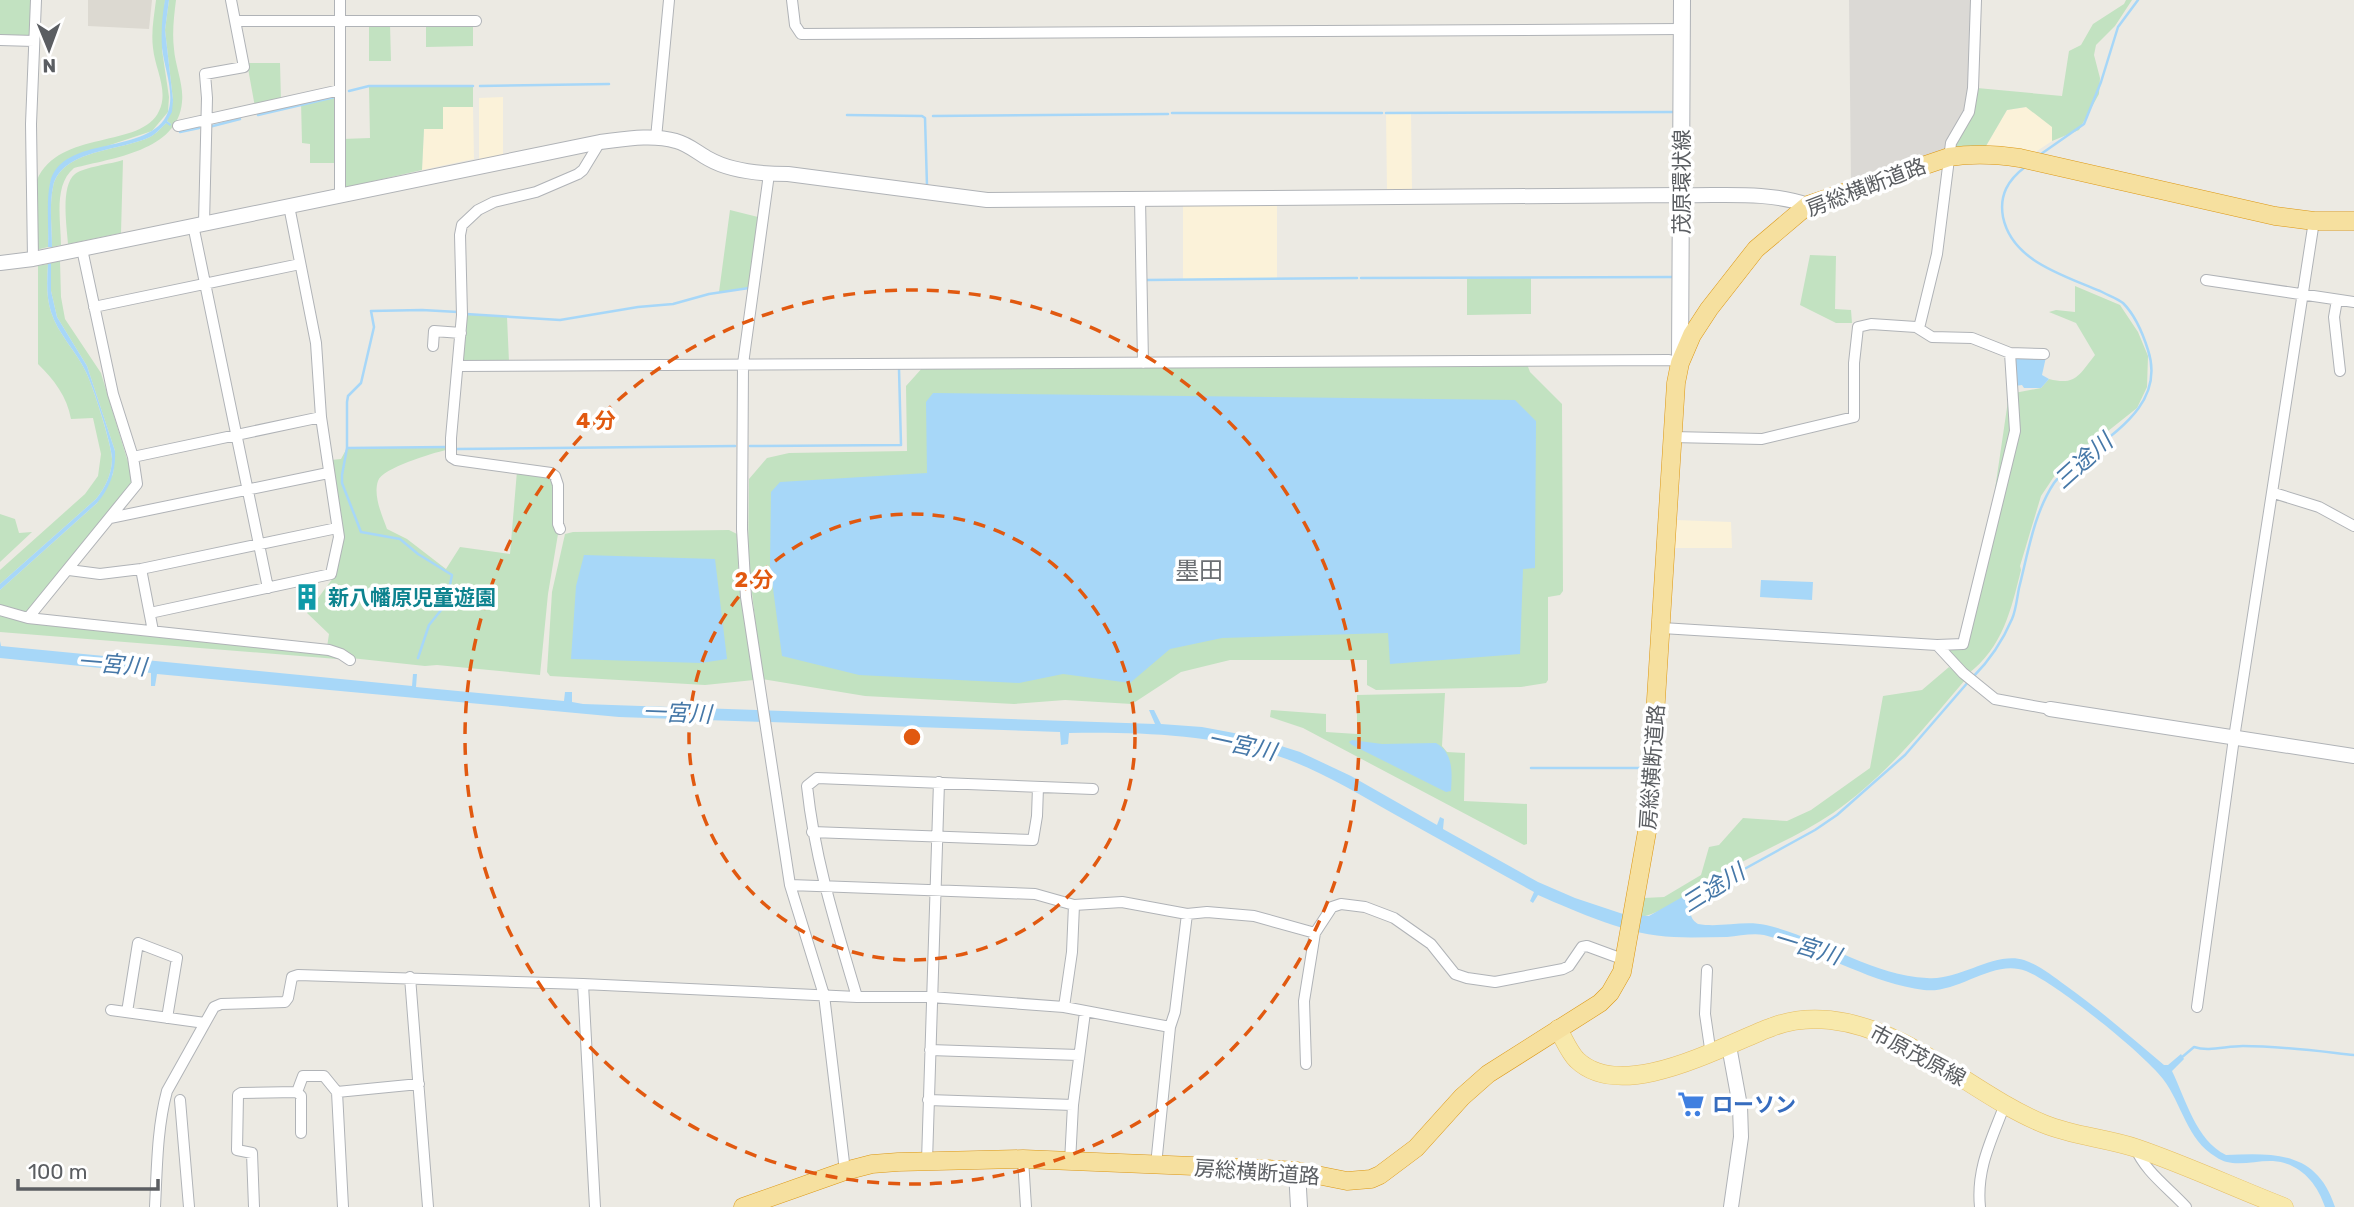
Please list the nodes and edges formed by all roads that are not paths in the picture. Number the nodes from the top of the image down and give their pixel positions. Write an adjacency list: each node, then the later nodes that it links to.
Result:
1 (36, 0): 13 (street)
2 (231, 0): 8 (street)
3 (340, 0): 9 (street)
4 (668, 0): 17 (street)
5 (792, 0): 11 (street)
6 (1682, 0): 11 (main road, 茂原環状線)
7 (1976, 0): 19 (street)
8 (235, 21): 9 (street); 15 (street)
9 (340, 21): 10 (street); 14 (street)
10 (476, 21)
11 (1682, 29): 22 (main road, 茂原環状線)
12 (0, 40): 13 (street)
13 (34, 41): 30 (street)
14 (340, 90): 15 (street); 21 (street)
15 (205, 122): 16 (street); 28 (street)
16 (178, 127)
17 (656, 138): 18 (street); 20 (street)
18 (600, 142): 21 (street); 40 (street)
19 (1948, 157): 24 (highway, 房総横断道路); 26 (highway, 房総横断道路); 39 (street)
20 (769, 174): 23 (street); 46 (street)
21 (340, 195): 25 (street)
22 (1681, 195): 23 (street); 24 (street); 45 (main road, 茂原環状線)
23 (1140, 198): 44 (street)
24 (1808, 205): 45 (highway, 房総横断道路)
25 (289, 206): 28 (street); 32 (street)
26 (2314, 221): 27 (highway, 房総横断道路); 35 (street)
27 (2354, 221)
28 (198, 224): 29 (street); 34 (street)
29 (82, 249): 30 (street); 38 (street)
30 (33, 260): 31 (street)
31 (0, 263)
32 (300, 264): 34 (street); 49 (street)
33 (2206, 280): 35 (street)
34 (205, 283): 38 (street); 50 (street)
35 (2302, 295): 36 (street); 55 (street)
36 (2337, 300): 37 (street); 48 (street)
37 (2354, 302)
38 (94, 307): 52 (street)
39 (1916, 327): 42 (street); 51 (street)
40 (461, 333): 41 (street); 47 (street)
41 (433, 346)
42 (2010, 353): 43 (street); 69 (street)
43 (2044, 354)
44 (1143, 363): 45 (street); 46 (street)
45 (1680, 363): 51 (highway, 房総横断道路)
46 (743, 365): 47 (street); 79 (street)
47 (458, 366): 59 (street)
48 (2340, 371)
49 (321, 417): 50 (street); 53 (street)
50 (236, 435): 52 (street); 54 (street)
51 (1672, 437): 67 (highway, 房総横断道路)
52 (133, 457): 56 (street)
53 (328, 473): 54 (street); 58 (street)
54 (247, 490): 56 (street); 60 (street)
55 (2273, 493): 57 (street); 72 (street)
56 (110, 518): 62 (street)
57 (2354, 526)
58 (337, 528): 60 (street); 63 (street)
59 (561, 529)
60 (259, 544): 61 (street); 63 (street)
61 (141, 569): 62 (street); 65 (street)
62 (69, 570): 66 (street)
63 (268, 588): 65 (street)
64 (3, 611): 66 (street)
65 (150, 613): 68 (street)
66 (27, 618): 68 (street)
67 (1662, 628): 69 (street); 85 (highway, 房総横断道路)
68 (153, 631): 70 (street)
69 (1937, 645): 71 (street)
70 (350, 660)
71 (2050, 709): 72 (street)
72 (2234, 738): 73 (street); 93 (street)
73 (2354, 756)
74 (939, 782): 75 (street); 77 (street); 78 (street)
75 (1038, 787): 76 (street); 78 (street)
76 (1093, 789)
77 (812, 832): 78 (street); 80 (street)
78 (937, 837): 81 (street)
79 (790, 885): 80 (street); 89 (street)
80 (824, 886): 81 (street); 90 (street)
81 (935, 890): 82 (street); 91 (street)
82 (1074, 905): 83 (street); 92 (street)
83 (1187, 914): 84 (street); 99 (street)
84 (1315, 933): 85 (street); 105 (street)
85 (1625, 960): 100 (highway, 房総横断道路)
86 (1707, 970): 104 (street)
87 (411, 977): 88 (street); 98 (street); 106 (street)
88 (583, 984): 89 (street); 127 (street)
89 (824, 995): 90 (street); 119 (street)
90 (857, 997): 91 (street)
91 (931, 998): 92 (street); 102 (street)
92 (1064, 1007): 96 (street)
93 (2197, 1007)
94 (111, 1010): 95 (street)
95 (127, 1012): 97 (street); 97 (street)
96 (1085, 1012): 99 (street); 103 (street)
97 (167, 1018): 98 (street)
98 (205, 1023): 122 (street)
99 (1170, 1027): 118 (street)
100 (1558, 1029): 104 (main road, 市原茂原線); 120 (highway, 房総横断道路)
101 (1729, 1046): 104 (main road, 市原茂原線); 111 (main road, 市原茂原線); 131 (street)
102 (930, 1049): 103 (street); 110 (street)
103 (1079, 1055): 112 (street)
104 (1711, 1055)
105 (1306, 1064)
106 (419, 1084): 108 (street); 126 (street)
107 (297, 1092): 108 (street); 113 (street); 124 (street)
108 (337, 1092): 125 (street)
109 (180, 1100): 123 (street)
110 (928, 1100): 112 (street); 116 (street)
111 (2005, 1104): 114 (main road, 市原茂原線); 132 (street)
112 (1073, 1105): 117 (street)
113 (301, 1133)
114 (2135, 1147): 121 (street); 133 (main road, 市原茂原線)
115 (1024, 1159): 116 (highway, 房総横断道路); 117 (highway, 房総横断道路); 129 (street)
116 (927, 1160): 119 (highway, 房総横断道路)
117 (1070, 1162): 118 (highway, 房総横断道路)
118 (1156, 1165): 120 (highway, 房総横断道路)
119 (845, 1171): 128 (highway, 房総横断道路)
120 (1297, 1171): 130 (main road)
121 (2182, 1205)
122 (155, 1207)
123 (189, 1207)
124 (254, 1207)
125 (343, 1207)
126 (428, 1207)
127 (595, 1207)
128 (743, 1207)
129 (1026, 1207)
130 (1299, 1207)
131 (1731, 1207)
132 (1980, 1207)
133 (2284, 1207)

